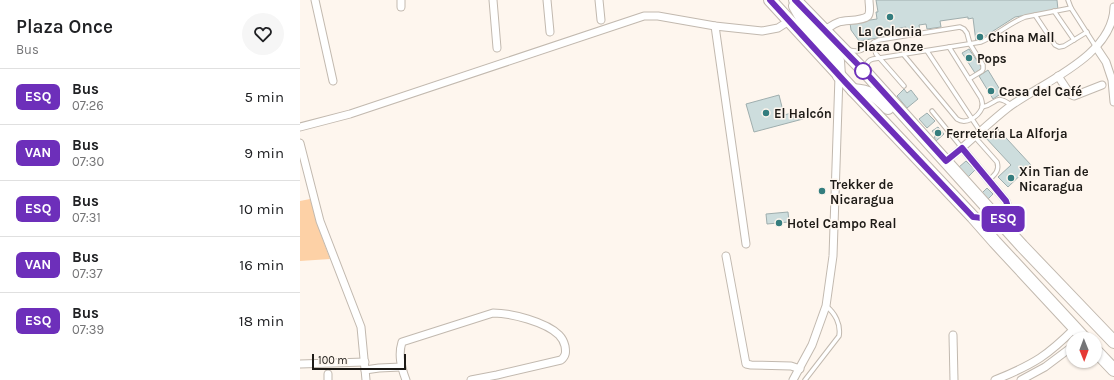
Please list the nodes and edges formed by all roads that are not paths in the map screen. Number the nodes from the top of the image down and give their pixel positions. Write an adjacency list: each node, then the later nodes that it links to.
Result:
1 (315, 0): 35 (street)
2 (493, 0): 26 (street)
3 (547, 0): 19 (street)
4 (599, 0): 15 (street)
5 (770, 0): 16 (highway)
6 (792, 0): 32 (highway)
7 (795, 0): 18 (highway)
8 (869, 0): 18 (street)
9 (1068, 0): 11 (lane)
10 (1114, 7): 13 (street)
11 (1071, 8): 12 (lane); 20 (lane)
12 (1054, 11): 14 (lane); 21 (lane)
13 (1114, 11): 25 (street)
14 (1035, 15): 21 (lane); 23 (lane)
15 (601, 20)
16 (789, 21): 17 (street); 32 (highway)
17 (715, 26): 45 (street); 54 (street)
18 (825, 30): 27 (highway)
19 (550, 32)
20 (1087, 32): 21 (lane); 25 (lane)
21 (1074, 40)
22 (874, 42): 23 (lane); 27 (lane); 30 (lane)
23 (970, 44): 24 (lane); 34 (lane)
24 (949, 47): 28 (lane); 34 (lane)
25 (1096, 47): 33 (street); 40 (street)
26 (497, 48)
27 (842, 48): 31 (highway)
28 (927, 51): 29 (lane); 44 (lane)
29 (903, 54): 30 (lane); 44 (lane)
30 (880, 58): 31 (lane); 37 (lane)
31 (867, 74): 49 (highway)
32 (839, 76): 38 (highway); 39 (street)
33 (1058, 76): 36 (street); 41 (street)
34 (969, 79): 42 (lane)
35 (333, 81)
36 (1102, 85)
37 (904, 86)
38 (853, 90): 39 (street); 49 (highway); 51 (highway)
39 (838, 98): 56 (street)
40 (1114, 102)
41 (1011, 106): 42 (lane); 46 (street)
42 (982, 107): 44 (lane)
43 (932, 111): 48 (lane)
44 (972, 119): 46 (lane)
45 (300, 127)
46 (977, 134): 48 (street); 50 (lane)
47 (300, 144): 63 (street)
48 (962, 148): 49 (street); 50 (street)
49 (945, 160): 52 (highway)
50 (989, 180): 52 (street)
51 (973, 217): 52 (highway); 53 (highway)
52 (1000, 222): 53 (highway); 60 (highway)
53 (995, 242): 57 (highway)
54 (746, 244)
55 (726, 256): 66 (street)
56 (826, 306): 66 (street); 73 (lane)
57 (1075, 328): 58 (highway); 75 (street)
58 (1078, 332)
59 (953, 335): 74 (street)
60 (1114, 342)
61 (1066, 351): 76 (street)
62 (1102, 357): 68 (highway)
63 (365, 362): 64 (street); 67 (street)
64 (300, 364)
65 (401, 367): 67 (street); 70 (street); 71 (street)
66 (800, 369): 72 (street)
67 (365, 370): 69 (street)
68 (1114, 370)
69 (366, 380)
70 (406, 380)
71 (471, 380)
72 (793, 380)
73 (805, 380)
74 (954, 380)
75 (995, 380)
76 (1021, 380)

